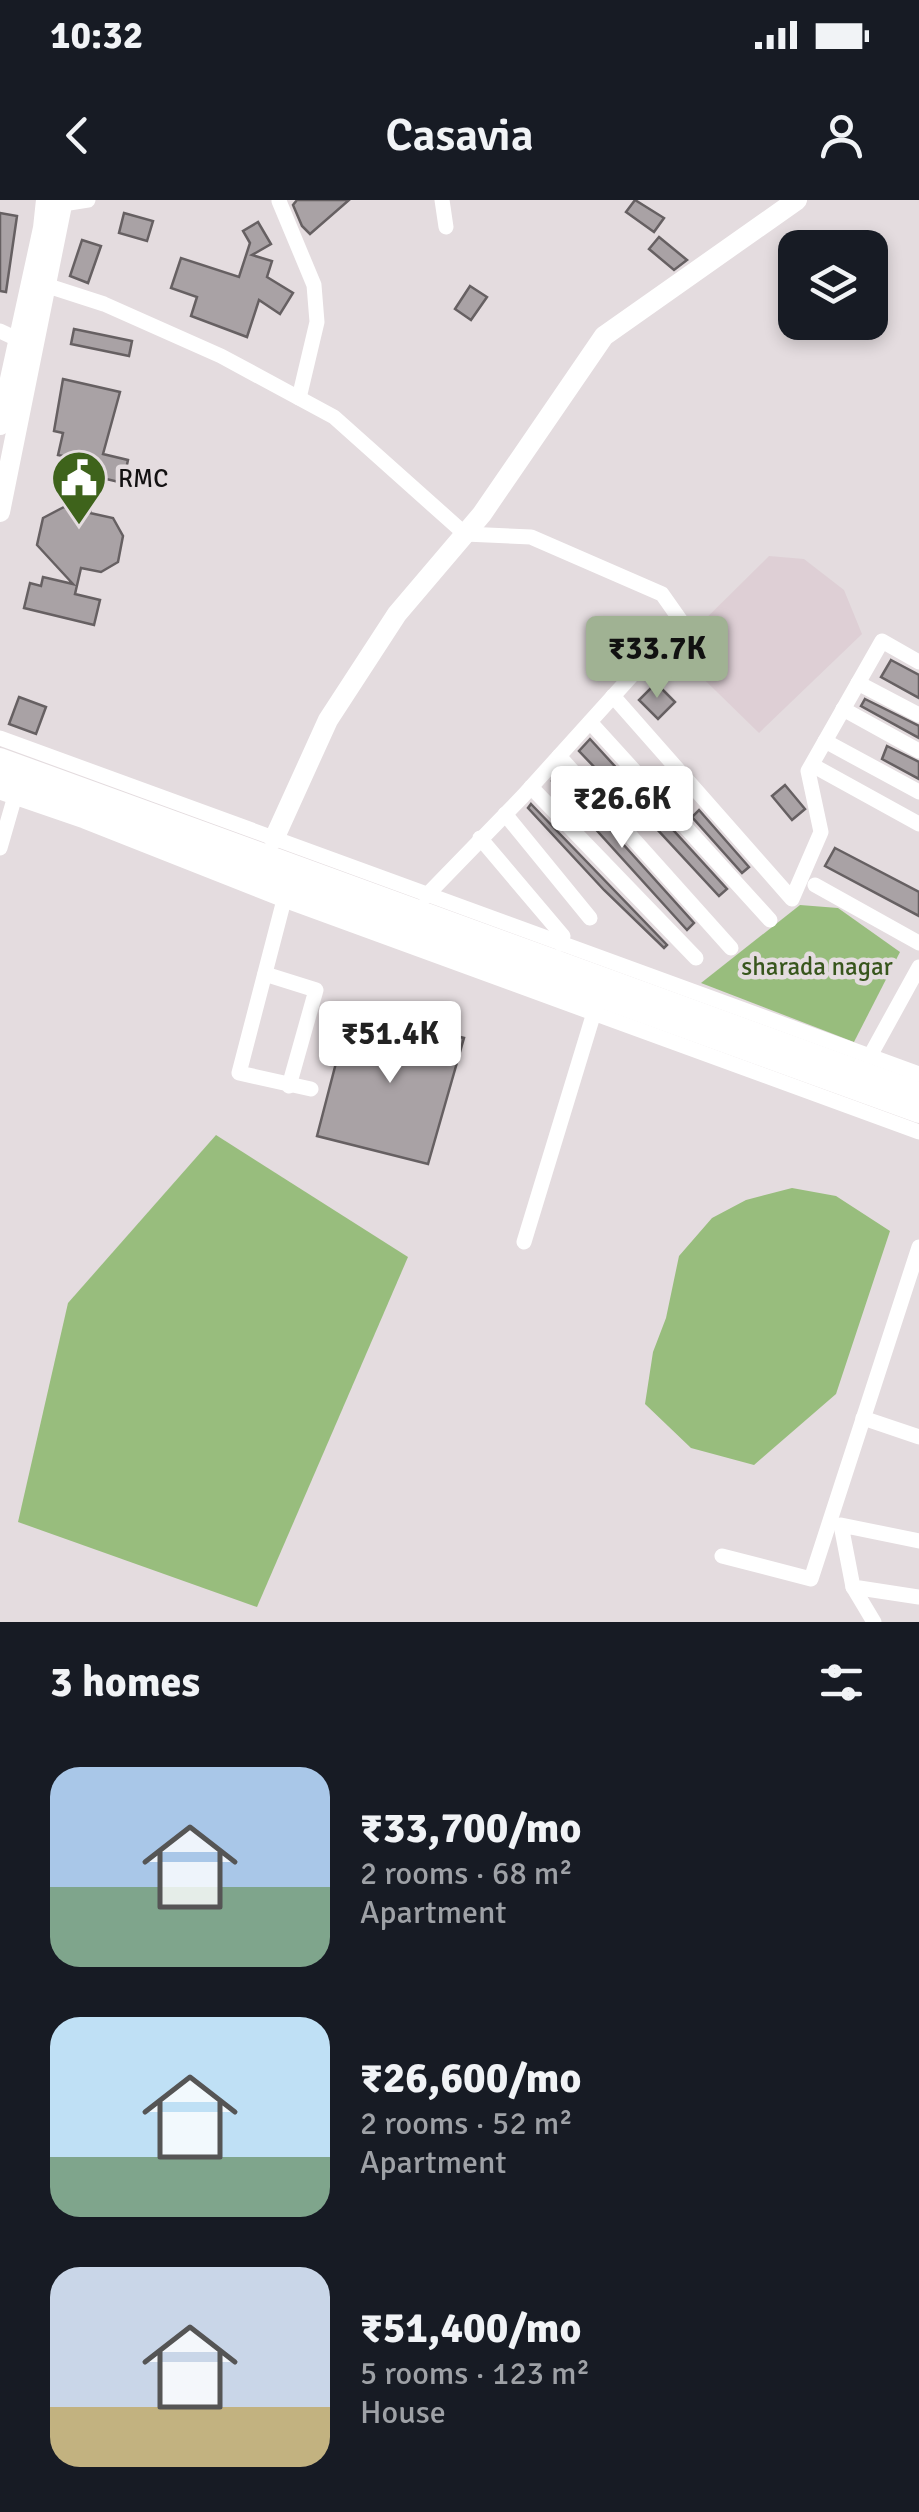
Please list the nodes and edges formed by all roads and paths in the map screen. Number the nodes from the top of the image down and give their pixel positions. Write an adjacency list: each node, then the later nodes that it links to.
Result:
1 (88, 200): 5 (street)
2 (280, 200): 9 (street)
3 (442, 200): 6 (street)
4 (798, 200): 12 (main road)
5 (57, 201): 7 (main road)
6 (446, 226)
7 (38, 283): 8 (main road); 9 (street); 11 (main road)
8 (8, 335): 10 (main road)
9 (299, 398): 12 (street)
10 (0, 426)
11 (0, 512)
12 (465, 534): 15 (street); 31 (main road)
13 (919, 662): 14 (street)
14 (858, 683): 16 (street); 17 (street)
15 (613, 696): 18 (street); 24 (street)
16 (843, 710): 20 (street); 21 (street)
17 (919, 715)
18 (590, 722): 22 (street); 39 (street)
19 (0, 738): 32 (street)
20 (825, 741): 24 (street); 27 (street)
21 (919, 751)
22 (559, 756): 25 (street); 42 (street)
23 (0, 758): 32 (highway)
24 (812, 765): 29 (street)
25 (531, 786): 28 (street); 43 (street)
26 (8, 788): 32 (highway); 33 (street)
27 (919, 792)
28 (505, 814): 30 (street); 38 (street)
29 (919, 824)
30 (480, 838): 36 (street); 41 (street)
31 (274, 839): 34 (street); 36 (street)
32 (214, 846): 34 (highway); 34 (street)
33 (0, 848)
34 (241, 856): 37 (street); 46 (highway); 51 (highway)
35 (815, 885): 40 (street)
36 (426, 896): 41 (street)
37 (284, 900): 45 (street); 46 (street)
38 (590, 918)
39 (770, 920)
40 (919, 943)
41 (561, 944): 47 (street)
42 (731, 948)
43 (696, 958)
44 (919, 967): 47 (street)
45 (265, 974): 49 (street); 49 (street)
46 (596, 1006): 52 (highway); 53 (street); 54 (street)
47 (870, 1056): 48 (street)
48 (919, 1074)
49 (289, 1086): 50 (street)
50 (311, 1089)
51 (919, 1092)
52 (919, 1112)
53 (919, 1132)
54 (524, 1242)
55 (919, 1247): 56 (street)
56 (863, 1418): 57 (street); 59 (street)
57 (919, 1437)
58 (919, 1541): 60 (street)
59 (722, 1556)
60 (853, 1587): 61 (street); 62 (street)
61 (919, 1597)
62 (874, 1622)

